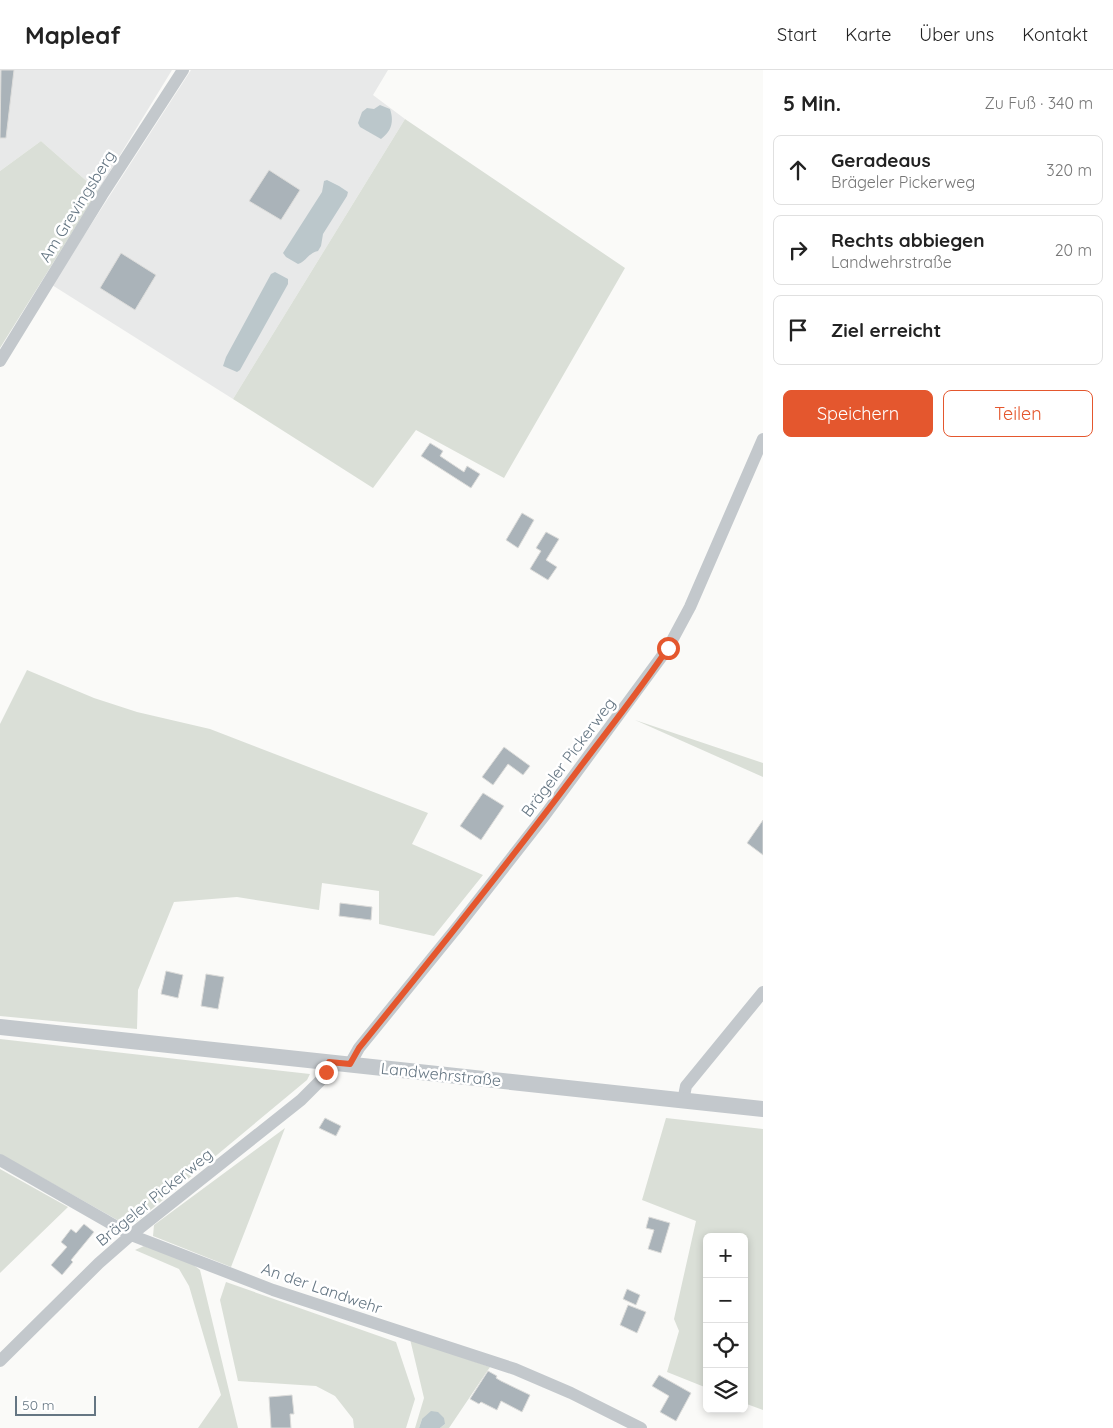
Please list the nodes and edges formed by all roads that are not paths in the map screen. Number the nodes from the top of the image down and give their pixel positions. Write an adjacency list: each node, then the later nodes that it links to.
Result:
1 (183, 70): 2 (street, Am Grevingsberg)
2 (0, 361)
3 (763, 439): 7 (street, Brägeler Pickerweg)
4 (763, 992): 8 (street)
5 (0, 1027): 6 (street, Landwehrstraße)
6 (329, 1062): 7 (street, Landwehrstraße); 11 (street, Brägeler Pickerweg)
7 (350, 1064): 8 (street, Landwehrstraße)
8 (683, 1101): 9 (street, Landwehrstraße)
9 (763, 1109)
10 (0, 1160): 11 (street, An der Landwehr)
11 (132, 1235): 12 (street, Brägeler Pickerweg); 13 (street, An der Landwehr)
12 (0, 1361)
13 (640, 1428)

